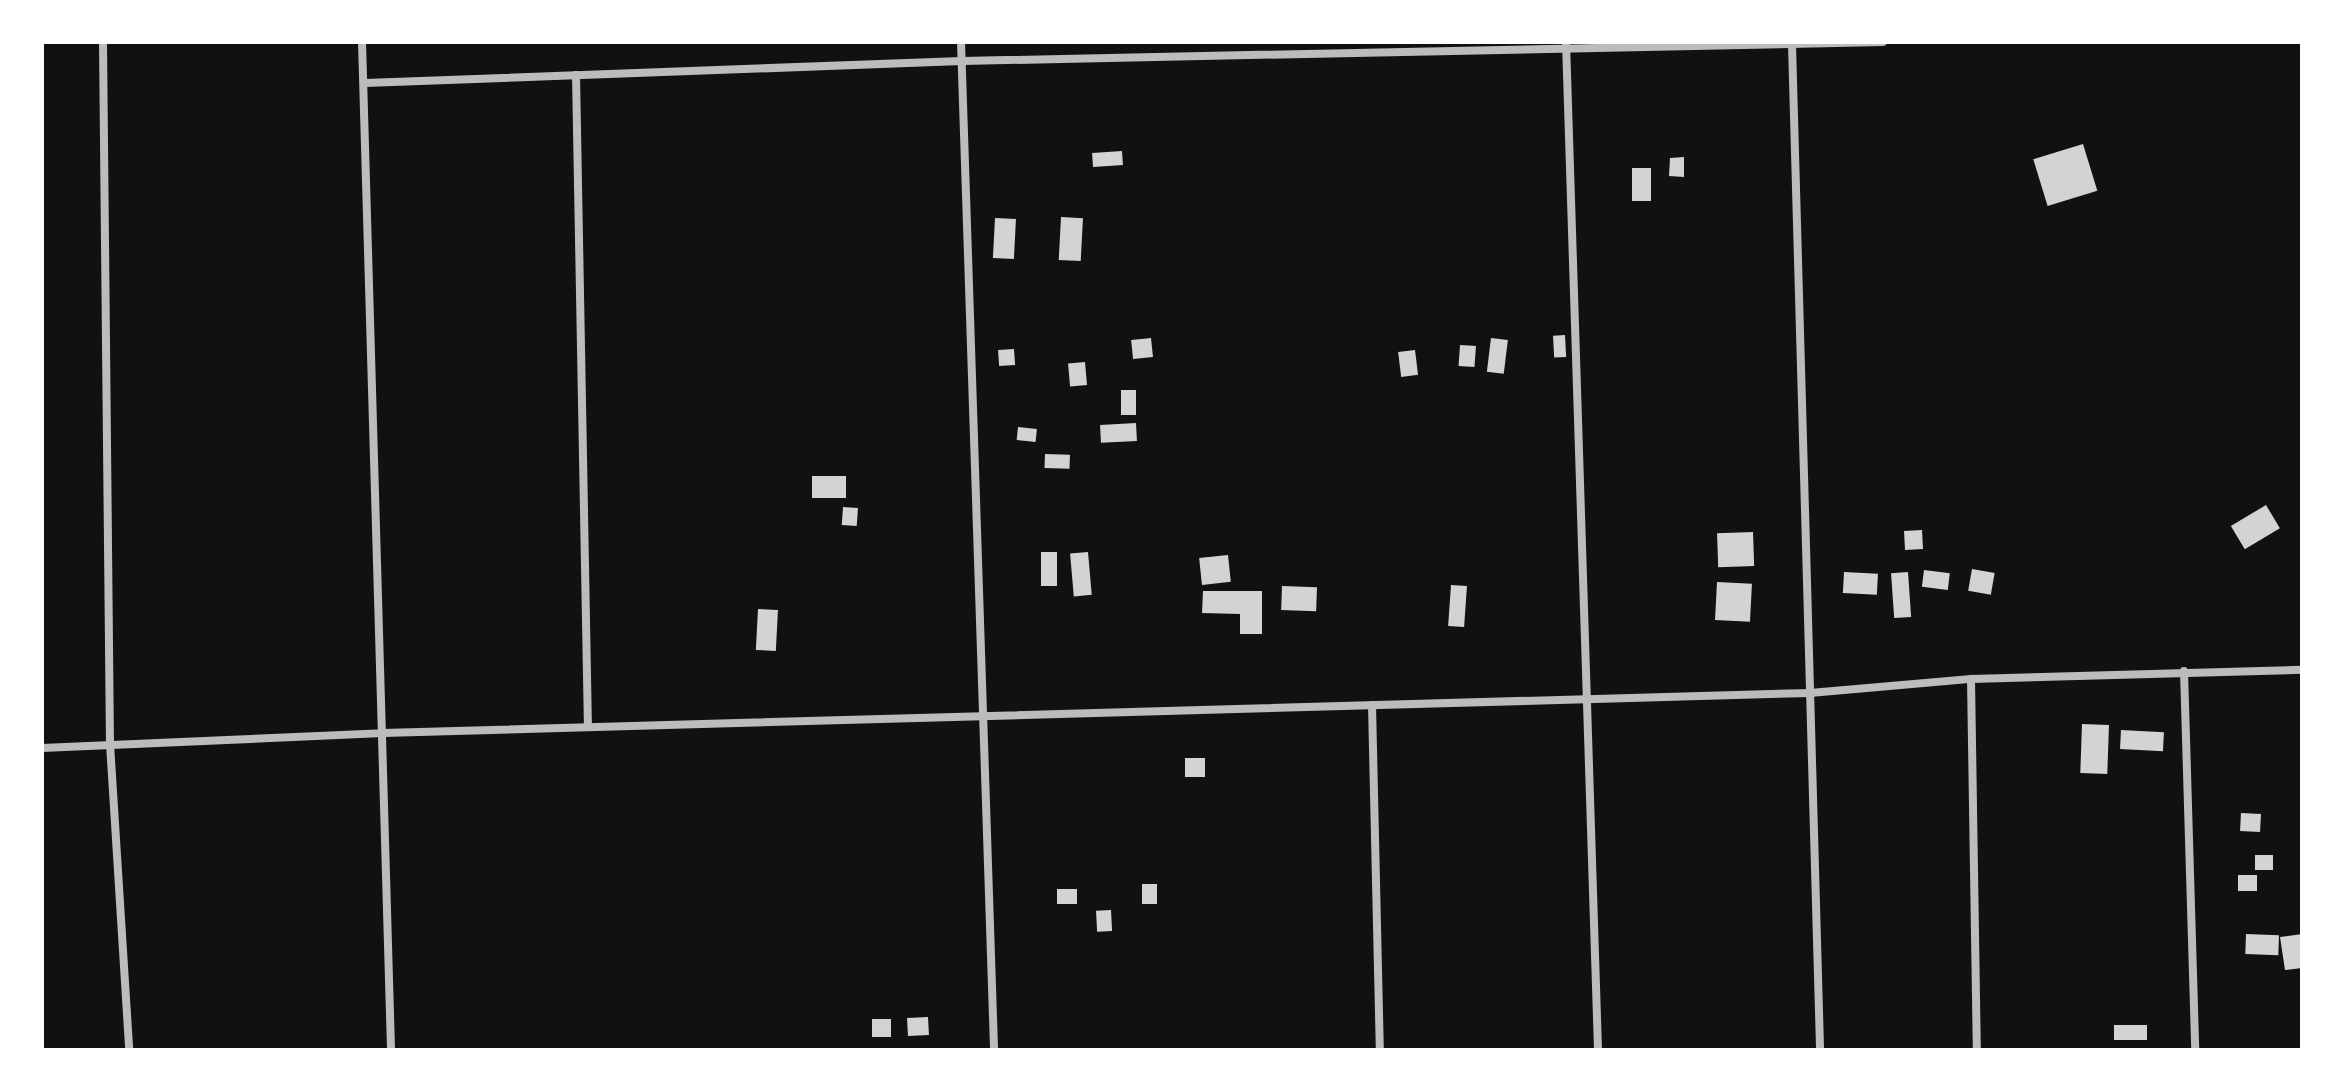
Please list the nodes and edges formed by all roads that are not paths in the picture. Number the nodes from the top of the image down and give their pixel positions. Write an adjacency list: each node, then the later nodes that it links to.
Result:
1 (103, 42): 19 (street)
2 (362, 42): 9 (street)
3 (961, 42): 7 (street)
4 (1883, 42): 5 (street)
5 (1792, 45): 6 (street); 13 (street)
6 (1566, 47): 7 (street); 14 (street)
7 (962, 61): 8 (street); 16 (street)
8 (576, 75): 9 (street); 17 (street)
9 (365, 83): 18 (street)
10 (2302, 670): 11 (street)
11 (2184, 671): 12 (street); 28 (street)
12 (1971, 679): 13 (street); 27 (street)
13 (1810, 693): 14 (street); 26 (street)
14 (1587, 699): 15 (street); 25 (street)
15 (1372, 705): 16 (street); 24 (street)
16 (985, 716): 17 (street); 23 (street)
17 (588, 727): 18 (street)
18 (383, 733): 19 (street); 22 (street)
19 (110, 744): 20 (street); 21 (street)
20 (42, 748)
21 (129, 1050)
22 (391, 1050)
23 (994, 1050)
24 (1380, 1050)
25 (1598, 1050)
26 (1820, 1050)
27 (1977, 1050)
28 (2195, 1050)

